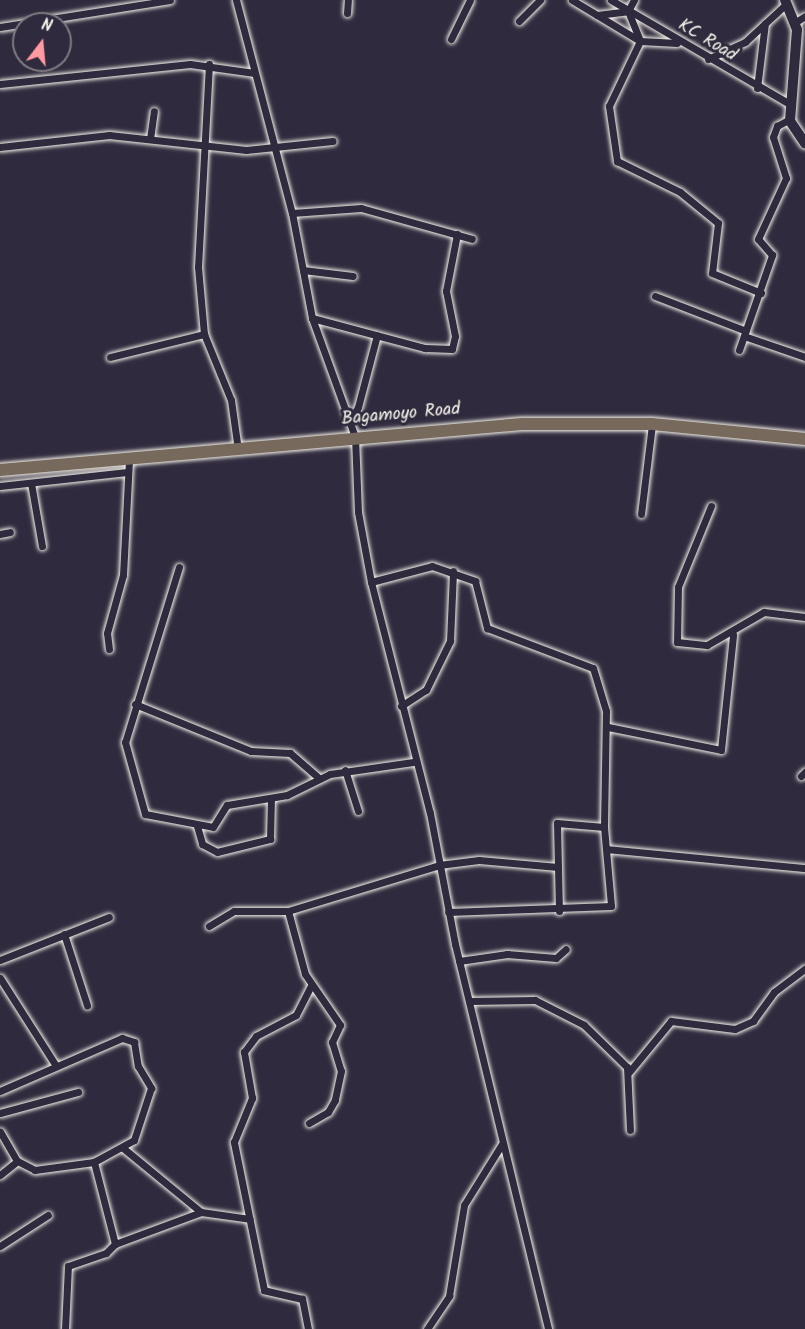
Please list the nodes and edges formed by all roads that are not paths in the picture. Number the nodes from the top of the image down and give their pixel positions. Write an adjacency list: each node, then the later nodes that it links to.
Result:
1 (170, 0): 17 (street)
2 (236, 0): 23 (street)
3 (348, 0): 11 (street)
4 (470, 0): 18 (street)
5 (540, 0): 14 (street)
6 (572, 0): 12 (street)
7 (611, 0): 10 (street, KC Road)
8 (634, 0): 10 (street)
9 (785, 2): 15 (street); 16 (street)
10 (627, 11): 12 (street); 19 (street); 20 (street, KC Road)
11 (347, 14)
12 (597, 15): 19 (street)
13 (805, 16): 16 (street)
14 (519, 21)
15 (765, 23): 21 (street); 25 (street)
16 (794, 23): 26 (street)
17 (0, 27)
18 (451, 39)
19 (640, 41): 20 (street); 40 (street)
20 (680, 43): 21 (street, KC Road)
21 (708, 59): 25 (street, KC Road)
22 (209, 64): 23 (street); 24 (street); 33 (street)
23 (254, 73): 34 (street)
24 (0, 84)
25 (757, 88): 26 (street, KC Road)
26 (790, 104): 28 (street)
27 (154, 111): 29 (street)
28 (790, 118): 31 (street); 40 (street)
29 (150, 139): 32 (street); 33 (street)
30 (333, 141): 34 (street)
31 (805, 143)
32 (0, 147)
33 (205, 147): 34 (street); 44 (street)
34 (273, 148): 35 (street)
35 (292, 213): 36 (street); 38 (street)
36 (457, 234): 37 (street); 45 (street)
37 (472, 239)
38 (303, 270): 39 (street); 42 (street)
39 (353, 276)
40 (761, 293): 43 (street)
41 (655, 296): 43 (street)
42 (312, 318): 45 (street); 49 (street)
43 (745, 333): 46 (street); 48 (street)
44 (204, 334): 47 (street); 53 (street)
45 (376, 335): 49 (street)
46 (739, 350)
47 (110, 357)
48 (805, 357)
49 (349, 422): 51 (street)
50 (652, 424): 51 (highway, Bagamoyo Road); 52 (highway, Bagamoyo Road); 59 (street)
51 (355, 437): 53 (highway, Bagamoyo Road); 65 (street)
52 (805, 439)
53 (238, 450): 54 (highway, Bagamoyo Road)
54 (128, 466): 55 (highway, Bagamoyo Road); 56 (street); 68 (street)
55 (0, 470)
56 (31, 483): 57 (street); 62 (street)
57 (0, 486)
58 (711, 506): 67 (street)
59 (641, 514)
60 (10, 532): 61 (street)
61 (0, 534)
62 (42, 546)
63 (179, 567): 69 (street)
64 (453, 571): 65 (street); 70 (street); 71 (street)
65 (370, 582): 70 (street)
66 (805, 617): 67 (street)
67 (734, 635): 71 (street)
68 (109, 649)
69 (135, 704): 74 (street); 77 (street)
70 (401, 706): 72 (street)
71 (608, 727): 78 (street)
72 (413, 762): 73 (street); 80 (street)
73 (345, 770): 74 (street); 76 (street)
74 (319, 778): 75 (street)
75 (271, 799): 77 (street); 77 (street)
76 (358, 811)
77 (197, 826)
78 (604, 827): 79 (street); 81 (street)
79 (607, 849): 82 (street); 84 (street)
80 (439, 865): 81 (street); 83 (street); 85 (street)
81 (558, 867): 84 (street)
82 (805, 868)
83 (288, 911): 87 (street); 94 (street)
84 (559, 911): 85 (street)
85 (448, 912): 91 (street)
86 (109, 917): 88 (street)
87 (209, 927)
88 (64, 934): 90 (street); 96 (street)
89 (566, 949): 91 (street)
90 (0, 960)
91 (459, 961): 95 (street)
92 (805, 969): 98 (street)
93 (0, 978): 97 (street)
94 (311, 986): 102 (street); 112 (street)
95 (470, 1001): 98 (street); 105 (street)
96 (87, 1005)
97 (56, 1066): 99 (street); 106 (street)
98 (629, 1072): 103 (street)
99 (0, 1091)
100 (78, 1092): 101 (street)
101 (0, 1113)
102 (309, 1123)
103 (630, 1130)
104 (0, 1132): 107 (street)
105 (502, 1144): 117 (street); 118 (street)
106 (123, 1148): 108 (street); 110 (street)
107 (17, 1161): 108 (street); 109 (street)
108 (94, 1162): 113 (street)
109 (0, 1175)
110 (201, 1212): 112 (street); 113 (street)
111 (48, 1215): 114 (street)
112 (250, 1219): 116 (street)
113 (115, 1244): 115 (street)
114 (0, 1246)
115 (65, 1329)
116 (307, 1329)
117 (428, 1329)
118 (548, 1329)

